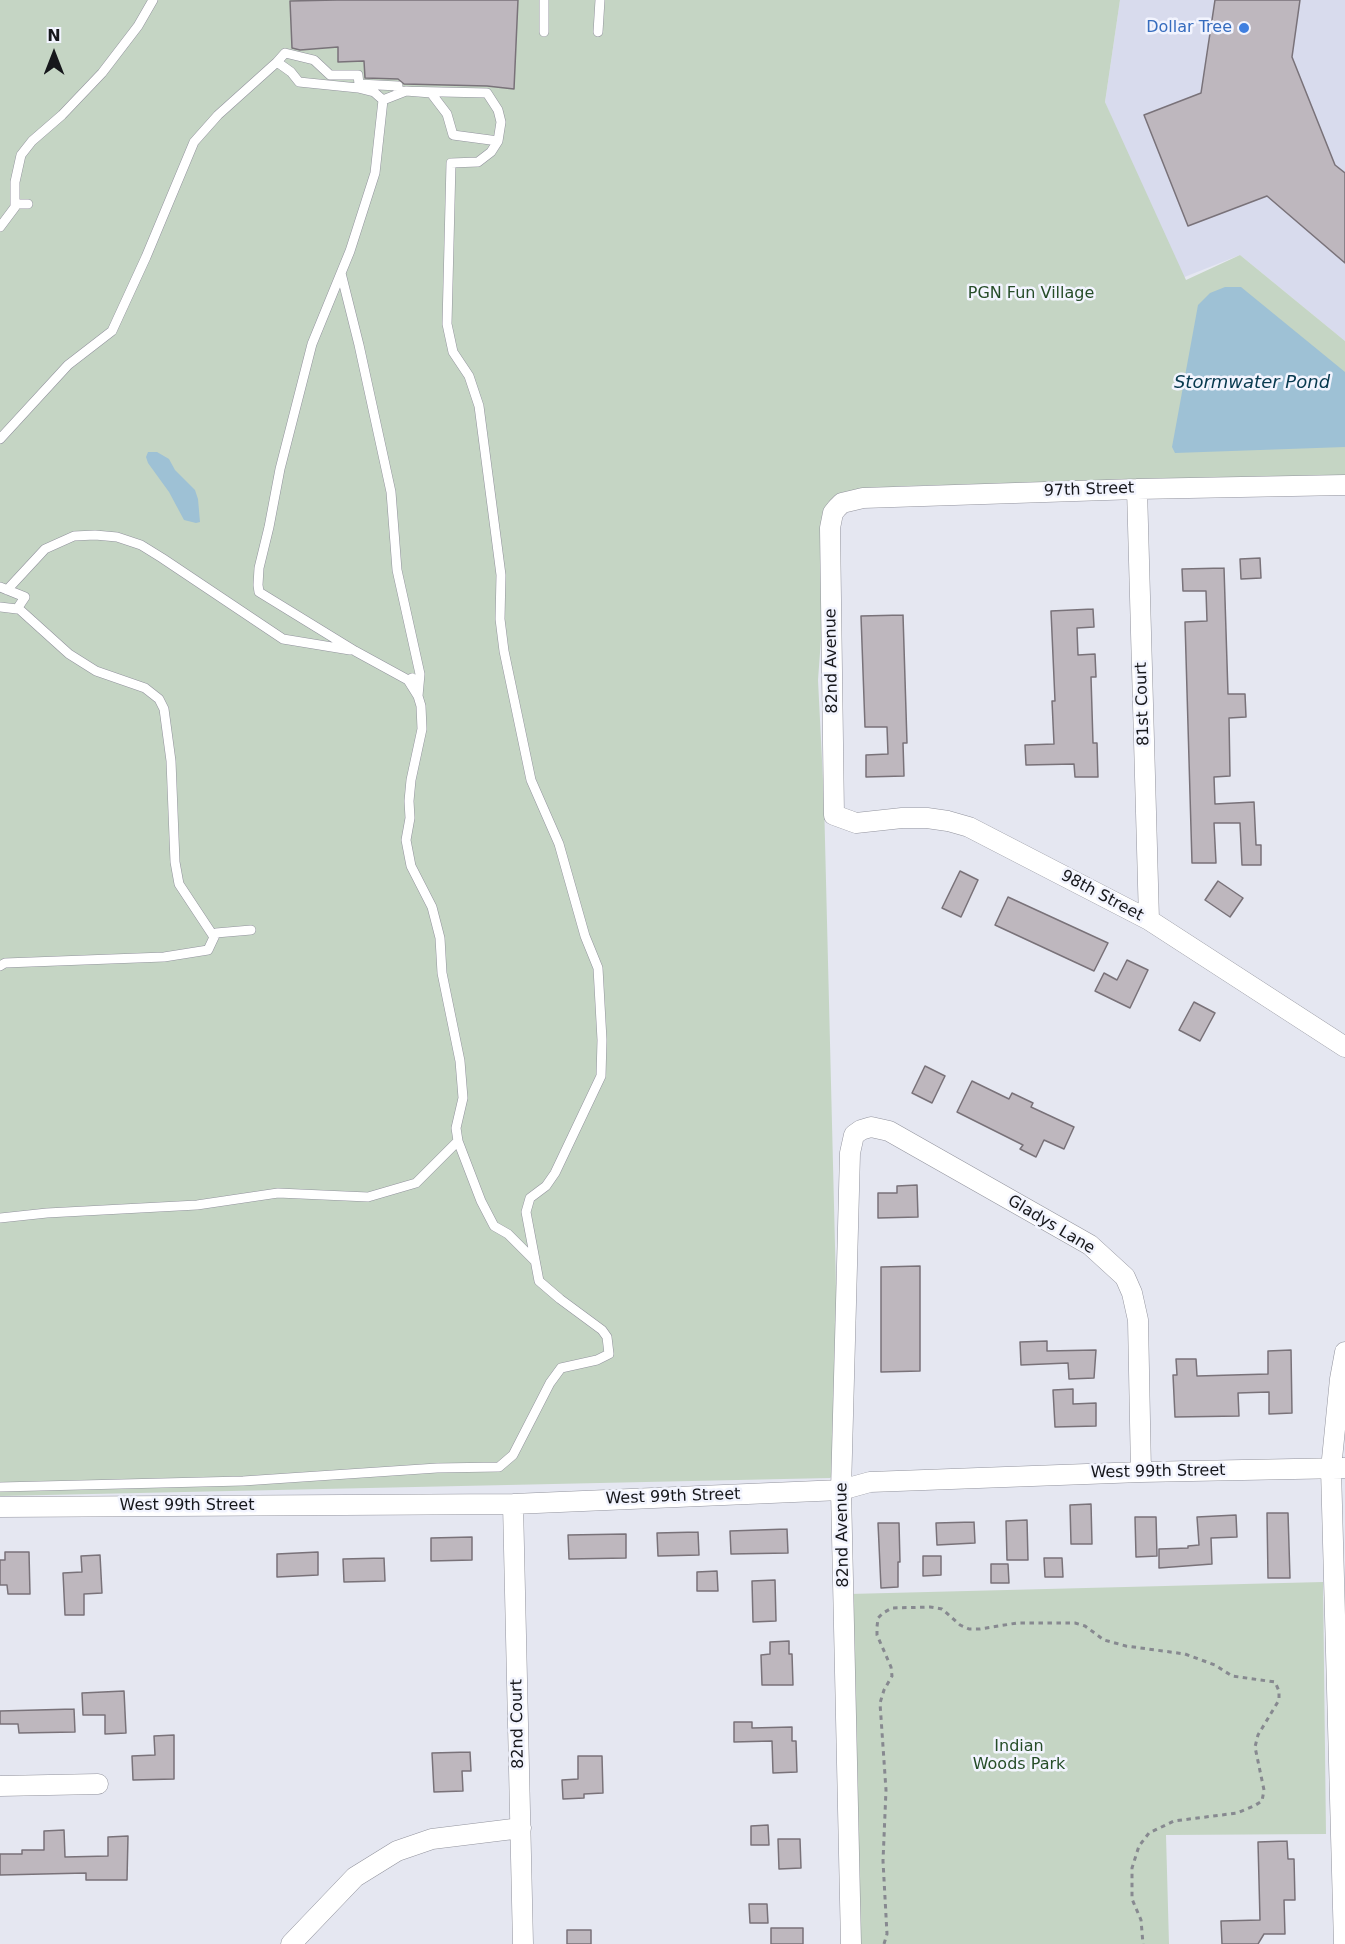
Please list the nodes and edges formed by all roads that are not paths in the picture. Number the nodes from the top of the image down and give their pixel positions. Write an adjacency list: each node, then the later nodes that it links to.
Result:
1 (153, 0): 9 (lane)
2 (544, 0): 5 (lane)
3 (600, 0): 4 (lane)
4 (598, 32)
5 (544, 33)
6 (277, 62): 7 (lane); 8 (lane); 13 (lane)
7 (383, 100): 8 (lane); 12 (lane)
8 (498, 141): 35 (lane)
9 (16, 204): 10 (lane); 11 (lane)
10 (28, 204)
11 (0, 227)
12 (341, 273): 20 (lane); 21 (lane)
13 (0, 439)
14 (1345, 485): 15 (street, 97th Street)
15 (1137, 489): 16 (street, 97th Street); 25 (street, 81st Court)
16 (837, 508): 24 (street, 82nd Avenue)
17 (4, 588): 19 (lane); 20 (lane)
18 (0, 607): 19 (lane)
19 (18, 608): 27 (lane)
20 (355, 651): 22 (lane)
21 (420, 674): 22 (lane); 23 (lane)
22 (408, 681): 23 (lane)
23 (418, 696): 30 (lane)
24 (834, 815): 25 (street, 98th Street)
25 (1149, 920): 29 (street, 98th Street)
26 (251, 930): 27 (lane)
27 (214, 938): 28 (lane)
28 (0, 966)
29 (1345, 1047)
30 (457, 1124): 32 (lane); 33 (lane)
31 (861, 1130): 38 (street, Gladys Lane); 40 (street, 82nd Avenue)
32 (458, 1141): 33 (lane); 35 (lane)
33 (443, 1156): 34 (lane)
34 (0, 1218)
35 (537, 1263): 39 (lane)
36 (1345, 1352): 37 (street)
37 (1338, 1468): 38 (street, West 99th Street); 49 (street)
38 (1142, 1472): 40 (street, West 99th Street)
39 (0, 1486)
40 (841, 1490): 41 (street, West 99th Street); 48 (street, 82nd Avenue)
41 (513, 1504): 42 (street, West 99th Street); 45 (street, 82nd Court)
42 (0, 1507)
43 (98, 1784): 44 (street)
44 (0, 1786)
45 (521, 1828): 46 (street); 47 (street, 82nd Court)
46 (291, 1944)
47 (523, 1944)
48 (851, 1944)
49 (1344, 1944)

